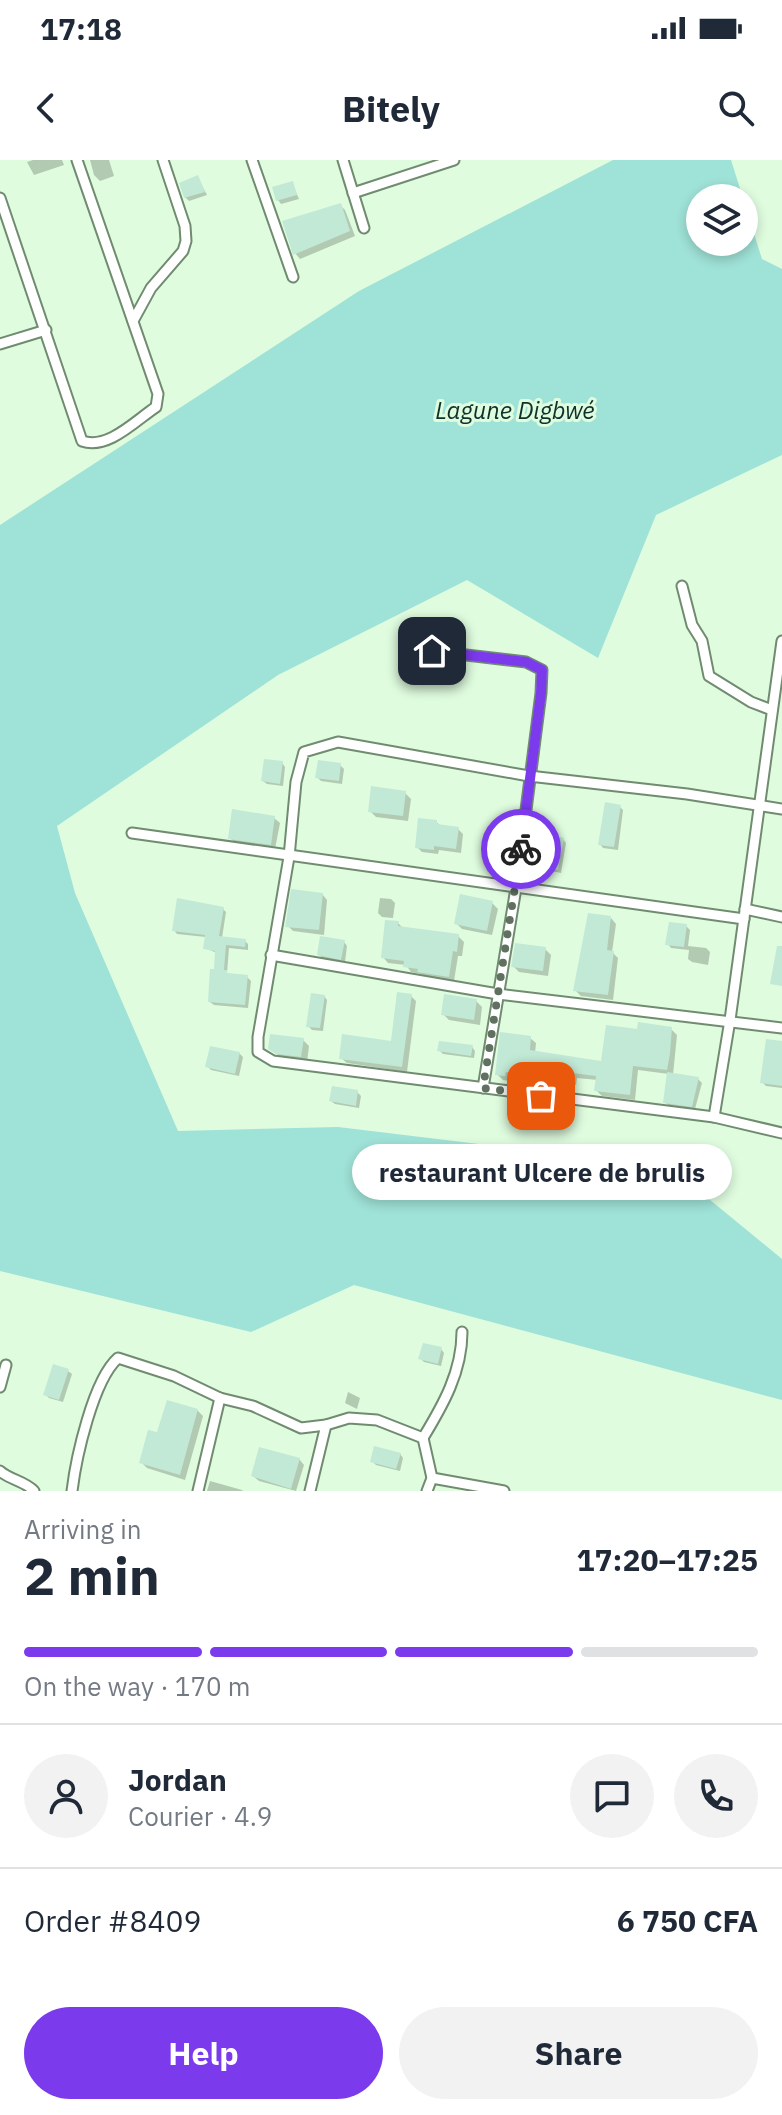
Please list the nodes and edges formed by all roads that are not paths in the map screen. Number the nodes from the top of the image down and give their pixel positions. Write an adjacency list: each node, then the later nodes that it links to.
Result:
1 (77, 160): 10 (street)
2 (163, 160): 10 (street)
3 (252, 160): 9 (street)
4 (343, 160): 6 (street)
5 (454, 160): 6 (street)
6 (353, 193): 8 (street)
7 (0, 198): 11 (street)
8 (364, 228)
9 (293, 277)
10 (133, 321): 11 (street)
11 (46, 330): 12 (street)
12 (0, 344)
13 (682, 586): 17 (street)
14 (782, 641): 16 (street)
15 (432, 651): 18 (street)
16 (779, 687): 17 (street)
17 (772, 710): 19 (street)
18 (529, 776): 19 (street); 22 (street); 23 (street)
19 (759, 807): 20 (street); 24 (street)
20 (782, 809)
21 (132, 833): 22 (street)
22 (289, 857): 23 (street); 26 (street)
23 (516, 888): 24 (street); 27 (street)
24 (745, 914): 25 (street); 28 (street)
25 (782, 917)
26 (271, 955): 27 (street); 30 (street)
27 (498, 994): 28 (street); 30 (street)
28 (730, 1020): 29 (street); 31 (street)
29 (782, 1028)
30 (483, 1088): 31 (street)
31 (714, 1117): 32 (street)
32 (782, 1133)
33 (462, 1332): 38 (street)
34 (6, 1365): 35 (street)
35 (0, 1387)
36 (220, 1398): 37 (street); 42 (street); 43 (street)
37 (326, 1425): 38 (street); 44 (street)
38 (423, 1438): 40 (street)
39 (0, 1471): 41 (street)
40 (432, 1478): 45 (street); 46 (street)
41 (34, 1491)
42 (72, 1491)
43 (198, 1491)
44 (310, 1491)
45 (427, 1491)
46 (504, 1491)

